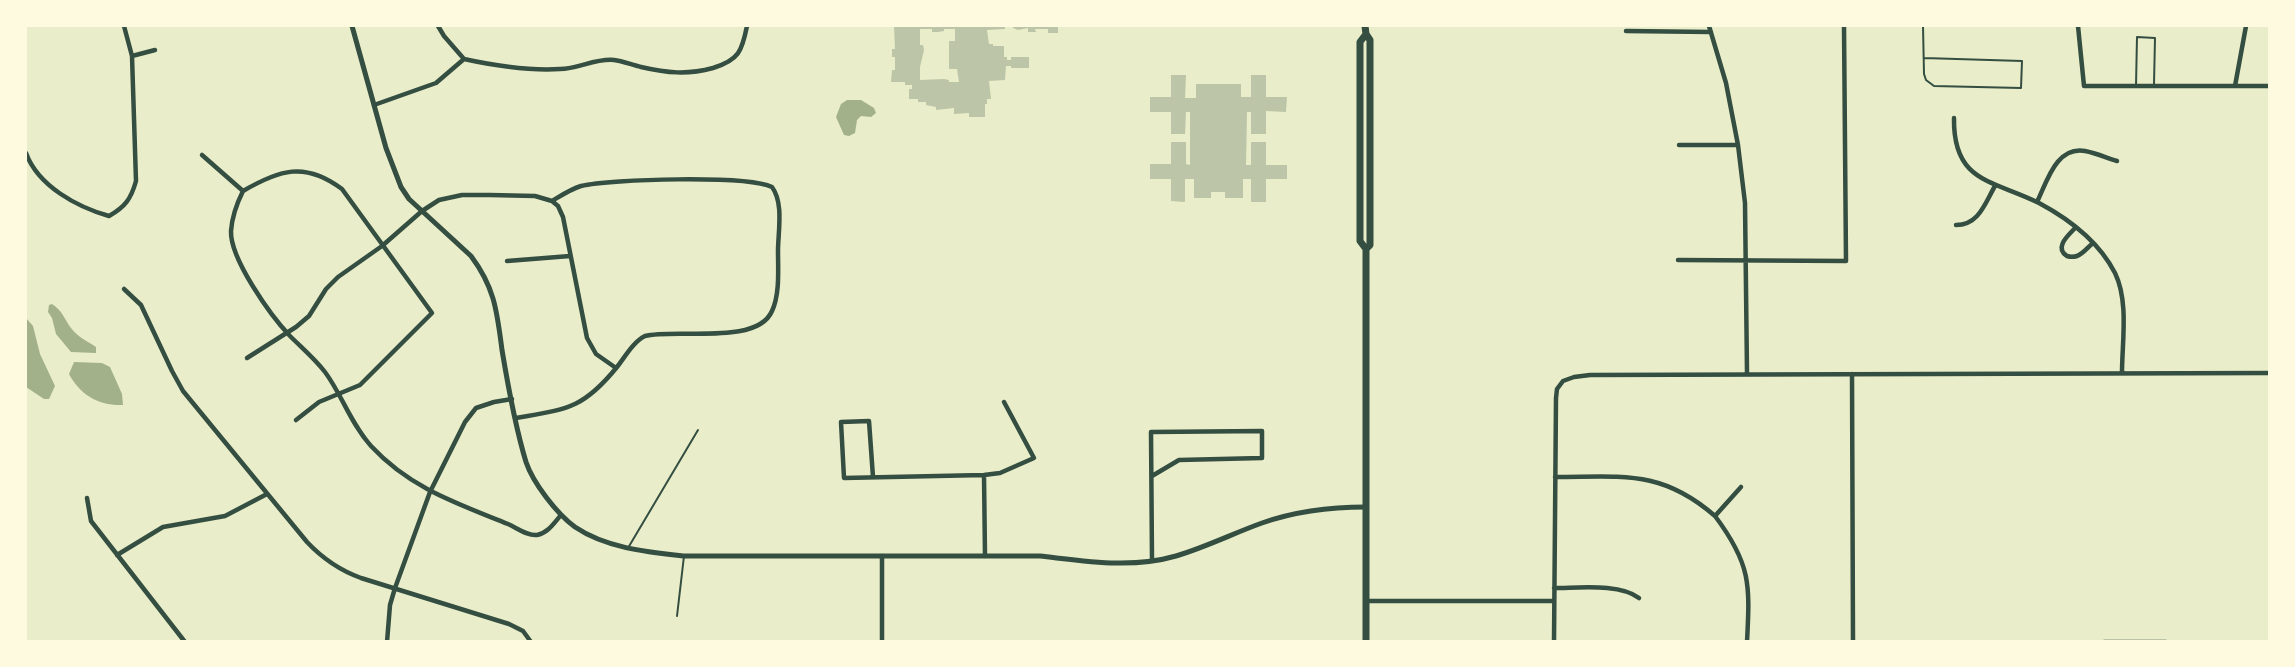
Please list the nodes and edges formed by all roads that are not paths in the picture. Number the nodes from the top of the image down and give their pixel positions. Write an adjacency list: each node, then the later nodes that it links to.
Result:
1 (124, 26): 14 (street)
2 (352, 26): 21 (street)
3 (438, 26): 16 (street)
4 (747, 26): 16 (street)
5 (1365, 26): 63 (main road)
6 (1709, 26): 12 (street)
7 (1844, 26): 40 (street)
8 (1923, 26): 15 (lane)
9 (2078, 26): 17 (street)
10 (2246, 26): 19 (street)
11 (1626, 32): 12 (street)
12 (1711, 32): 24 (street)
13 (155, 50): 14 (street)
14 (132, 56): 25 (street)
15 (1924, 58): 15 (lane)
16 (464, 59): 21 (street)
17 (2136, 86): 18 (street); 18 (lane)
18 (2154, 86): 19 (street)
19 (2235, 86): 20 (street)
20 (2270, 86)
21 (374, 105): 32 (street)
22 (1954, 118): 28 (street)
23 (1678, 145): 24 (street)
24 (1738, 145): 40 (street)
25 (26, 153)
26 (202, 155): 29 (street)
27 (2117, 161): 31 (street)
28 (1995, 186): 31 (street); 33 (street)
29 (243, 191): 36 (street); 42 (street)
30 (552, 201): 32 (street); 37 (street); 44 (street)
31 (2037, 202): 34 (street)
32 (422, 211): 36 (street); 50 (street)
33 (1956, 225)
34 (2076, 227): 35 (street); 35 (street)
35 (2093, 243): 46 (street)
36 (382, 246): 42 (street); 49 (street)
37 (570, 256): 39 (street); 44 (street)
38 (1678, 260): 40 (street)
39 (507, 261)
40 (1746, 261): 45 (street)
41 (124, 289): 61 (street)
42 (288, 333): 43 (street); 49 (street)
43 (247, 358)
44 (616, 368): 52 (street)
45 (1747, 373): 48 (street); 58 (street)
46 (2122, 373): 47 (street); 48 (street)
47 (2270, 373)
48 (1852, 374): 85 (street)
49 (338, 393): 53 (street); 60 (street)
50 (512, 399): 52 (street); 60 (street)
51 (1004, 402): 55 (street)
52 (516, 418): 64 (street)
53 (296, 420)
54 (698, 430): 66 (lane)
55 (984, 475): 57 (street); 70 (street)
56 (1152, 476): 56 (street); 71 (street)
57 (873, 477): 57 (street)
58 (1555, 477): 65 (street); 73 (street)
59 (1741, 487): 65 (street)
60 (430, 492): 64 (street); 72 (street)
61 (267, 494): 67 (street); 72 (street)
62 (87, 498): 67 (street)
63 (1366, 507): 71 (street); 75 (main road)
64 (561, 515): 66 (street)
65 (1715, 516): 84 (street)
66 (628, 548): 68 (street)
67 (117, 555): 78 (street)
68 (684, 556): 69 (street); 77 (lane)
69 (882, 556): 70 (street); 81 (street)
70 (985, 556): 71 (street)
71 (1152, 560)
72 (395, 588): 79 (street); 80 (street)
73 (1554, 588): 74 (street); 76 (street)
74 (1639, 598)
75 (1366, 601): 76 (street); 82 (main road)
76 (1554, 601): 83 (street)
77 (677, 616)
78 (185, 642)
79 (387, 642)
80 (531, 642)
81 (882, 642)
82 (1366, 642)
83 (1554, 642)
84 (1748, 642)
85 (1853, 642)
86 (2104, 642): 87 (street)
87 (2166, 642)

